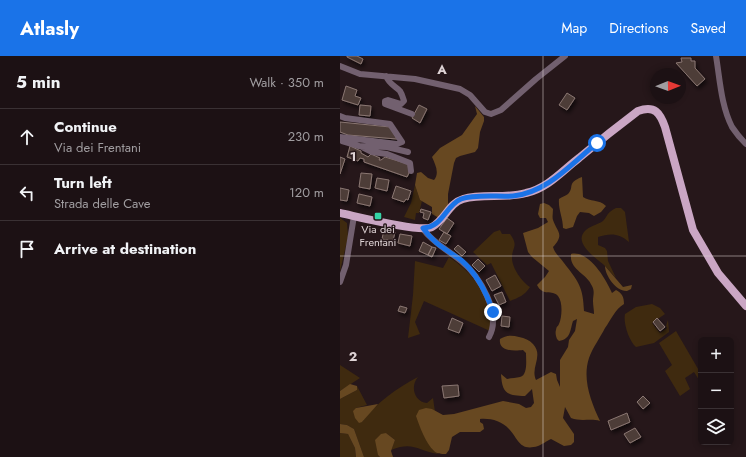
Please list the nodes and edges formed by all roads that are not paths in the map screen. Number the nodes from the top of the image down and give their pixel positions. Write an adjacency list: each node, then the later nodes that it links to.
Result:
1 (565, 56): 4 (street)
2 (716, 56): 8 (street)
3 (340, 66): 4 (street)
4 (386, 76): 5 (street)
5 (412, 114)
6 (340, 116): 7 (street)
7 (340, 138): 9 (street)
8 (746, 144)
9 (359, 146): 10 (street); 11 (street)
10 (408, 152)
11 (411, 171)
12 (340, 213): 13 (main road)
13 (354, 216): 14 (main road); 15 (street)
14 (423, 228): 16 (main road); 17 (street)
15 (340, 282)
16 (746, 306)
17 (489, 338)

